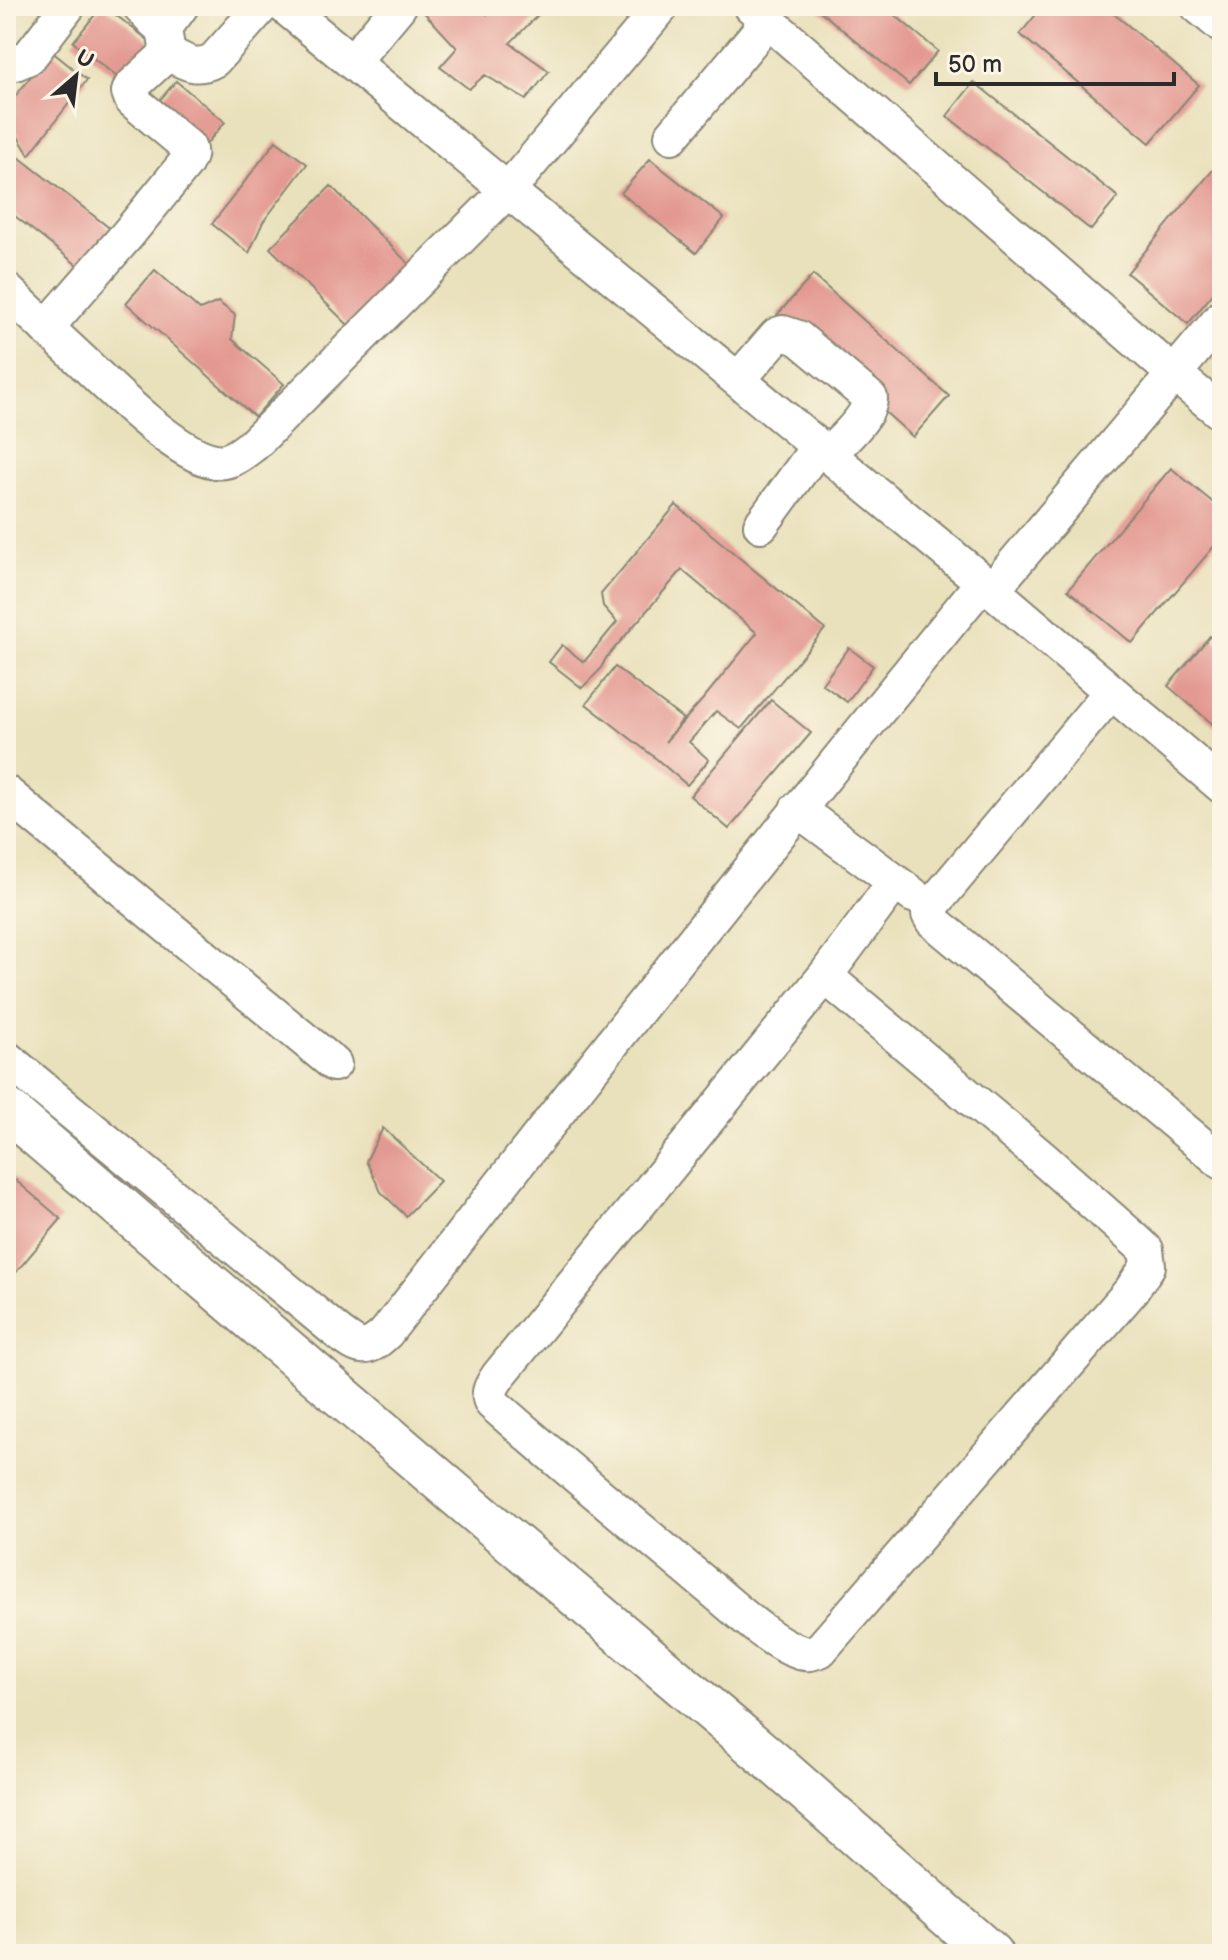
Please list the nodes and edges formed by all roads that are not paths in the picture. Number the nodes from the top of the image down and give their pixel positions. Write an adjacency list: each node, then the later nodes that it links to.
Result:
1 (68, 6): 10 (lane)
2 (262, 6): 8 (lane)
3 (284, 6): 11 (lane)
4 (399, 6): 11 (lane)
5 (662, 6): 13 (lane)
6 (1198, 6): 9 (lane)
7 (759, 13): 12 (lane); 17 (lane)
8 (163, 22): 16 (lane)
9 (1222, 26)
10 (6, 60)
11 (352, 62): 13 (lane)
12 (672, 136)
13 (508, 190): 16 (lane); 18 (lane)
14 (6, 290): 16 (lane)
15 (1222, 317): 17 (lane)
16 (46, 328)
17 (1174, 374): 19 (lane); 22 (lane)
18 (738, 380): 20 (lane); 20 (lane)
19 (1222, 413)
20 (823, 451): 21 (lane); 22 (lane)
21 (761, 525)
22 (987, 586): 23 (lane); 26 (lane)
23 (1111, 692): 24 (lane); 28 (lane)
24 (1222, 786)
25 (6, 793): 31 (lane)
26 (797, 809): 27 (lane); 34 (lane)
27 (895, 882): 28 (lane); 29 (lane)
28 (930, 908): 33 (lane)
29 (825, 976): 29 (lane)
30 (6, 1058): 34 (lane)
31 (334, 1064)
32 (6, 1109): 35 (main road)
33 (1222, 1162)
34 (367, 1347): 35 (lane)
35 (332, 1389): 36 (main road)
36 (991, 1954)

